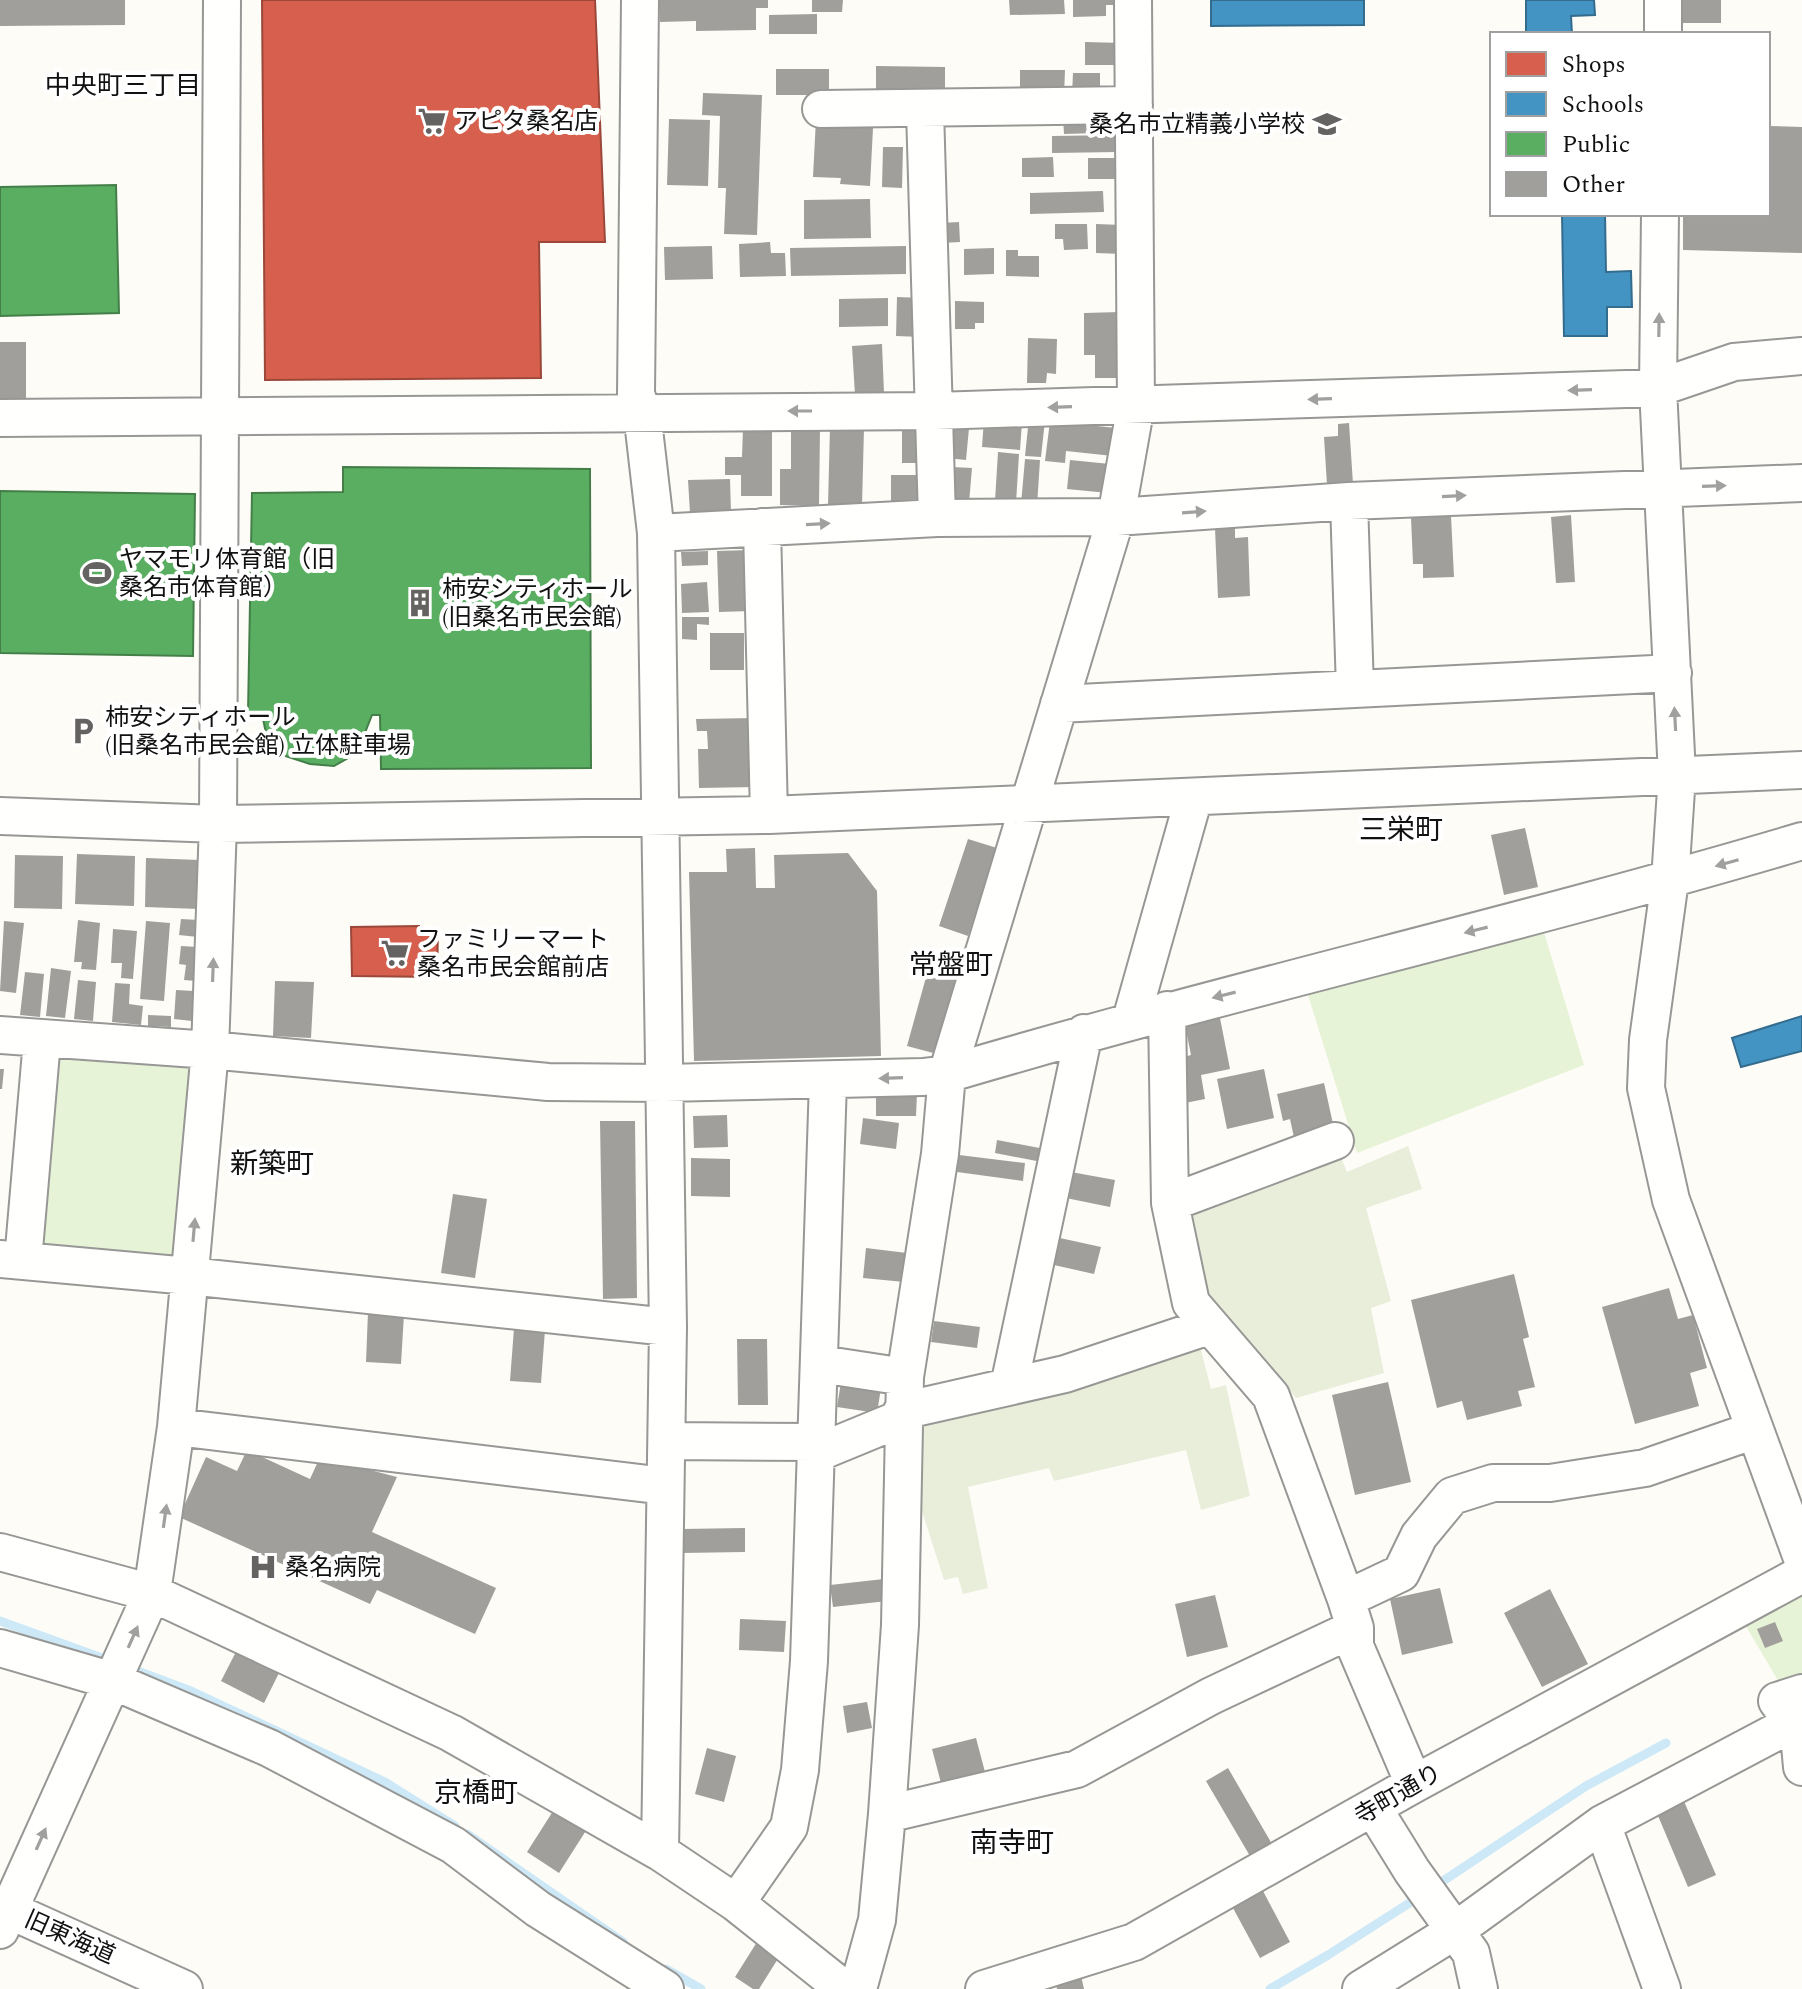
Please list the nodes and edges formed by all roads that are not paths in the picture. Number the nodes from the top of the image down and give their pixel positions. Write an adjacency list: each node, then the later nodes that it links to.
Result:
1 (222, 0): 16 (street)
2 (640, 0): 14 (street)
3 (1133, 0): 6 (street)
4 (1663, 0): 5 (street)
5 (1663, 32)
6 (1134, 105): 8 (street); 12 (street)
7 (821, 109): 8 (street)
8 (925, 110): 13 (street)
9 (1660, 216): 11 (street, one-way to 9)
10 (1802, 356): 11 (street)
11 (1658, 388): 12 (street, one-way to 12); 18 (street)
12 (1136, 405): 13 (street, one-way to 13); 20 (street)
13 (935, 411): 14 (street, one-way to 14); 21 (street)
14 (642, 412): 16 (street); 23 (street)
15 (0, 418): 16 (street)
16 (218, 418): 34 (street)
17 (1802, 483): 18 (street, one-way to 17)
18 (1664, 487): 19 (street, one-way to 18); 24 (street)
19 (1349, 501): 20 (street, one-way to 19); 25 (street)
20 (1116, 517): 21 (street); 26 (street)
21 (937, 518): 22 (street, one-way to 21)
22 (762, 527): 23 (street); 31 (street)
23 (656, 533): 33 (street)
24 (1673, 673): 25 (street); 28 (street, one-way to 24)
25 (1355, 689): 26 (street)
26 (1059, 704): 30 (street)
27 (1802, 770): 28 (street)
28 (1677, 775): 29 (street); 36 (street)
29 (1194, 797): 30 (street); 38 (street)
30 (1027, 804): 31 (street); 43 (street)
31 (769, 815): 33 (street)
32 (0, 816): 34 (street)
33 (659, 817): 34 (street); 45 (street)
34 (218, 824): 42 (street, one-way to 34)
35 (1802, 841): 36 (street, one-way to 36)
36 (1670, 880): 37 (street, one-way to 37); 56 (street)
37 (1167, 1010): 38 (street); 47 (street)
38 (1131, 1020): 39 (street)
39 (1084, 1033): 43 (street); 53 (street)
40 (0, 1035): 41 (street)
41 (42, 1040): 42 (street); 48 (street)
42 (210, 1050): 45 (street); 49 (street, one-way to 42)
43 (947, 1074): 44 (street, one-way to 44); 54 (street)
44 (828, 1081): 45 (street); 52 (street)
45 (664, 1083): 51 (street)
46 (1335, 1141): 47 (street)
47 (1170, 1203): 50 (street)
48 (12, 1260): 49 (street)
49 (189, 1276): 51 (street); 55 (street)
50 (1209, 1326): 53 (street); 64 (street)
51 (668, 1327): 57 (street)
52 (820, 1364): 54 (street); 58 (street)
53 (1009, 1386): 54 (street)
54 (903, 1402): 58 (street); 71 (street)
55 (176, 1427): 59 (street); 63 (street, one-way to 55)
56 (1755, 1430): 61 (street); 64 (street)
57 (667, 1441): 58 (street); 59 (street)
58 (816, 1448): 74 (street)
59 (665, 1486): 73 (street)
60 (0, 1552): 63 (street)
61 (1802, 1558)
62 (1802, 1574): 69 (street, 寺町通り)
63 (152, 1593): 66 (street, one-way to 63); 73 (street)
64 (1351, 1614): 69 (street); 71 (street)
65 (0, 1648): 66 (street)
66 (113, 1681): 75 (street, one-way to 66); 78 (street)
67 (1797, 1708): 68 (street); 72 (street)
68 (1802, 1767)
69 (1414, 1784): 70 (street, 寺町通り)
70 (1373, 1808): 76 (street); 81 (street, 寺町通り)
71 (887, 1814): 80 (street)
72 (1602, 1824): 76 (street); 84 (street)
73 (660, 1852): 74 (street)
74 (736, 1903): 79 (street)
75 (3, 1915): 77 (street, 旧東海道)
76 (1451, 1925): 82 (street); 83 (street)
77 (184, 1989)
78 (665, 1989)
79 (844, 1989)
80 (858, 1989)
81 (984, 1989)
82 (1361, 1989)
83 (1479, 1989)
84 (1662, 1989)

